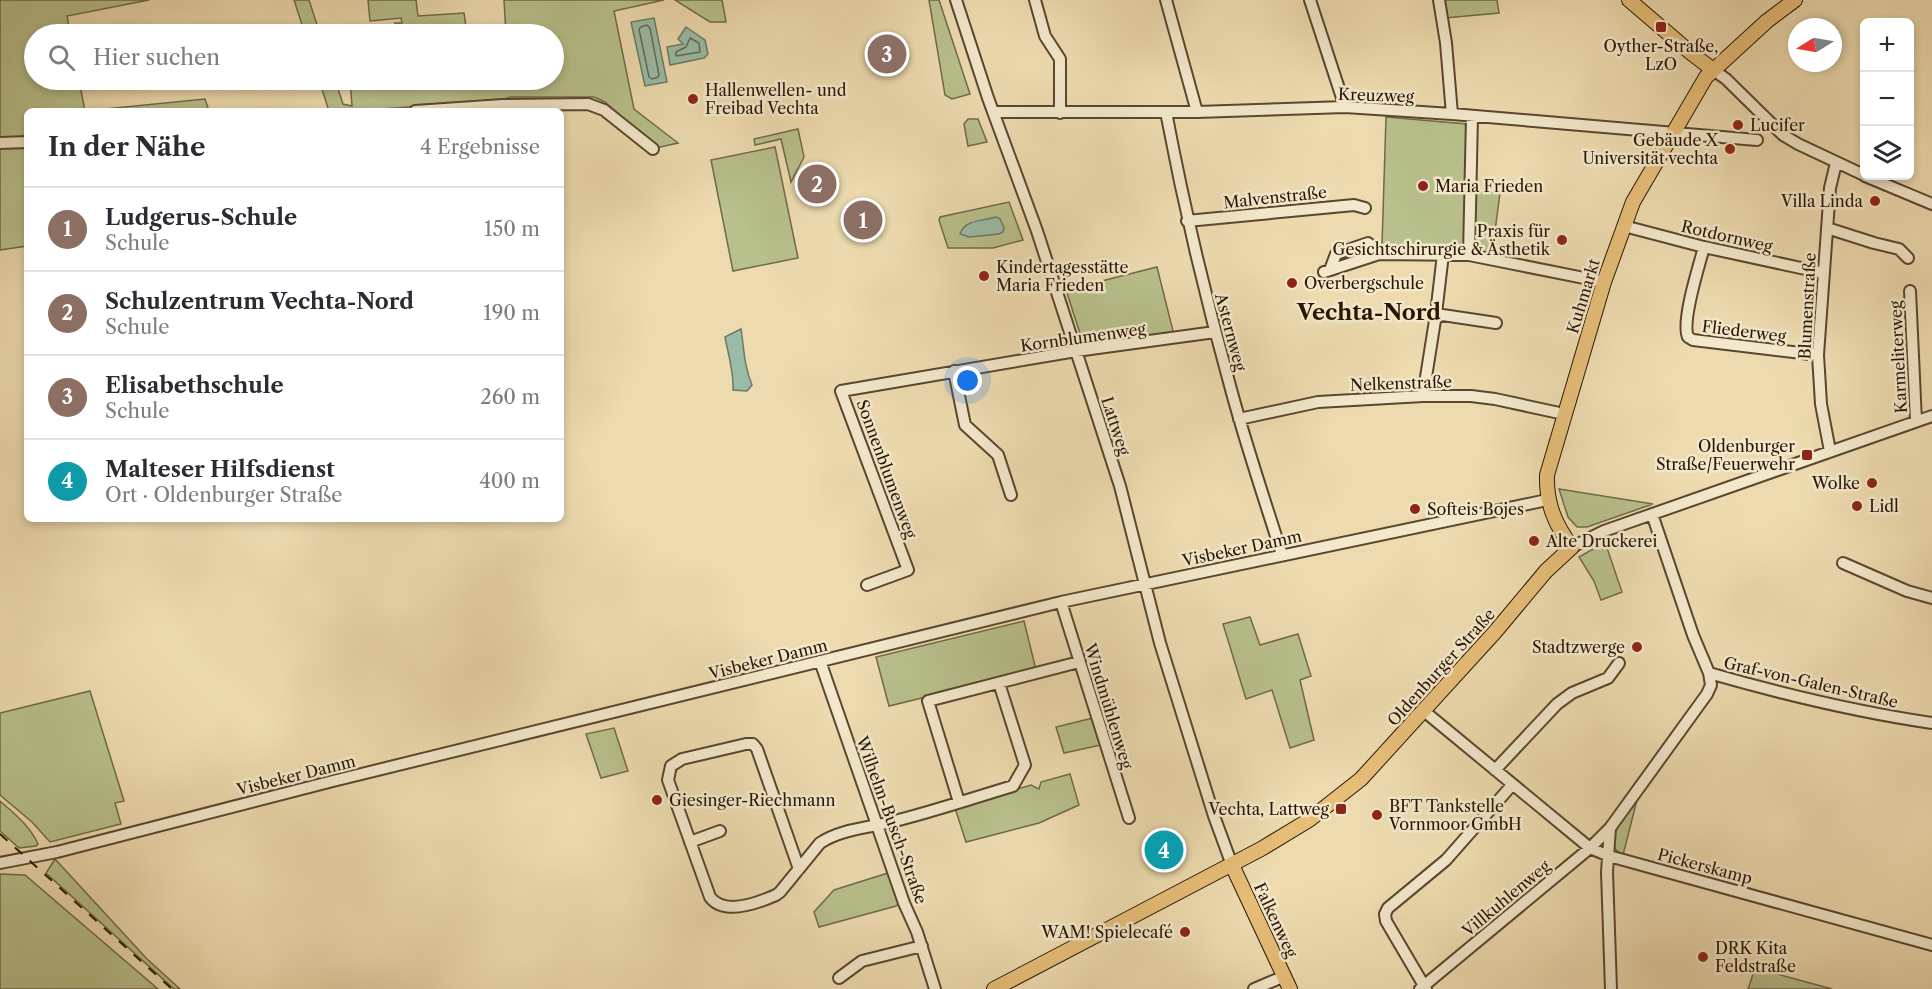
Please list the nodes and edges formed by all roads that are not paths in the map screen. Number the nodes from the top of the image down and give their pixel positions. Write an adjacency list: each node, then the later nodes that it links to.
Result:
1 (956, 0): 11 (street, Lattweg)
2 (1035, 0): 14 (street)
3 (1166, 0): 13 (street)
4 (1310, 0): 9 (street)
5 (1438, 0): 15 (street)
6 (1629, 0): 8 (main road)
7 (1796, 0): 8 (main road, Kuhmarkt)
8 (1712, 69): 17 (main road, Kuhmarkt); 22 (street)
9 (1345, 107): 13 (street, Kreuzweg); 15 (street, Kreuzweg)
10 (458, 108): 21 (street)
11 (993, 112): 14 (street, Kreuzweg); 41 (street, Lattweg)
12 (1166, 112): 13 (street, Kreuzweg); 14 (street, Kreuzweg); 27 (street, Asternweg)
13 (1197, 112)
14 (1060, 113)
15 (1452, 114): 16 (street, Kreuzweg)
16 (1472, 116): 17 (street, Kreuzweg); 32 (street)
17 (1673, 135): 18 (street, Kreuzweg); 28 (main road, Kuhmarkt)
18 (1757, 140)
19 (24, 142): 20 (street)
20 (0, 143)
21 (653, 149)
22 (1836, 163): 23 (street); 29 (street, Blumenstraße)
23 (1860, 173)
24 (1877, 180): 25 (street)
25 (1932, 204)
26 (1365, 208): 27 (street, Malvenstraße)
27 (1187, 221): 40 (street, Asternweg)
28 (1623, 226): 30 (street, Rotdornweg); 36 (main road, Kuhmarkt)
29 (1827, 228): 33 (street); 35 (street, Blumenstraße)
30 (1704, 247): 35 (street, Rotdornweg); 42 (street, Fliederweg)
31 (1443, 254): 32 (street); 34 (street); 38 (street)
32 (1469, 255): 36 (street)
33 (1908, 258)
34 (1327, 271)
35 (1824, 273): 42 (street, Blumenstraße)
36 (1604, 282): 46 (main road, Kuhmarkt)
37 (1910, 291): 49 (street, Karmeliterweg)
38 (1436, 314): 39 (street); 45 (street)
39 (1496, 323)
40 (1215, 332): 41 (street, Kornblumenweg); 48 (street, Asternweg)
41 (1076, 351): 43 (street, Kornblumenweg); 57 (street, Lattweg)
42 (1818, 355): 50 (street, Blumenstraße)
43 (954, 371): 44 (street, Kornblumenweg); 51 (street)
44 (889, 382): 58 (street, Sonnenblumenweg)
45 (1423, 396): 46 (street, Nelkenstraße); 48 (street, Nelkenstraße)
46 (1564, 414): 52 (main road, Kuhmarkt)
47 (1932, 416): 49 (street, Oldenburger Straße)
48 (1239, 418): 55 (street, Asternweg)
49 (1916, 422): 50 (street, Oldenburger Straße)
50 (1830, 451): 53 (street, Oldenburger Straße)
51 (1011, 495)
52 (1547, 500): 54 (main road, Kuhmarkt); 55 (street, Visbeker Damm)
53 (1652, 514): 54 (street, Oldenburger Straße); 64 (street, Graf-von-Galen-Straße)
54 (1572, 547): 66 (main road, Oldenburger Straße)
55 (1282, 555): 57 (street, Visbeker Damm)
56 (1843, 563): 59 (street)
57 (1144, 584): 60 (street, Visbeker Damm); 79 (street, Lattweg)
58 (867, 585)
59 (1932, 598)
60 (1061, 602): 61 (street, Visbeker Damm); 62 (street, Windmühlenweg)
61 (820, 661): 72 (street, Wilhelm-Busch-Straße); 78 (street, Visbeker Damm)
62 (1080, 662): 65 (street); 71 (street, Windmühlenweg)
63 (1619, 663): 68 (street)
64 (1709, 673): 67 (street, Graf-von-Galen-Straße); 73 (street, Villkuhlenweg)
65 (999, 683): 70 (street); 70 (street)
66 (1424, 711): 68 (street, Pickerskamp); 79 (main road, Oldenburger Straße)
67 (1932, 723)
68 (1495, 770): 69 (street, Pickerskamp)
69 (1512, 785): 76 (street, Pickerskamp); 85 (street)
70 (959, 802): 72 (street)
71 (1129, 818)
72 (877, 824): 80 (street); 82 (street, Wilhelm-Busch-Straße)
73 (1610, 828): 76 (street, Villkuhlenweg); 77 (street)
74 (720, 831): 75 (street)
75 (690, 842): 80 (street); 80 (street)
76 (1590, 848): 77 (street, Pickerskamp); 85 (street, Villkuhlenweg)
77 (1609, 856): 81 (street, Pickerskamp); 89 (street)
78 (0, 863)
79 (1232, 865): 84 (main road, Falkenweg); 87 (main road, Oldenburger Straße)
80 (799, 869)
81 (1932, 945)
82 (922, 946): 83 (street); 86 (street, Wilhelm-Busch-Straße)
83 (839, 978)
84 (1287, 982): 88 (street)
85 (1423, 988)
86 (935, 989)
87 (994, 989)
88 (1254, 989)
89 (1611, 989)

